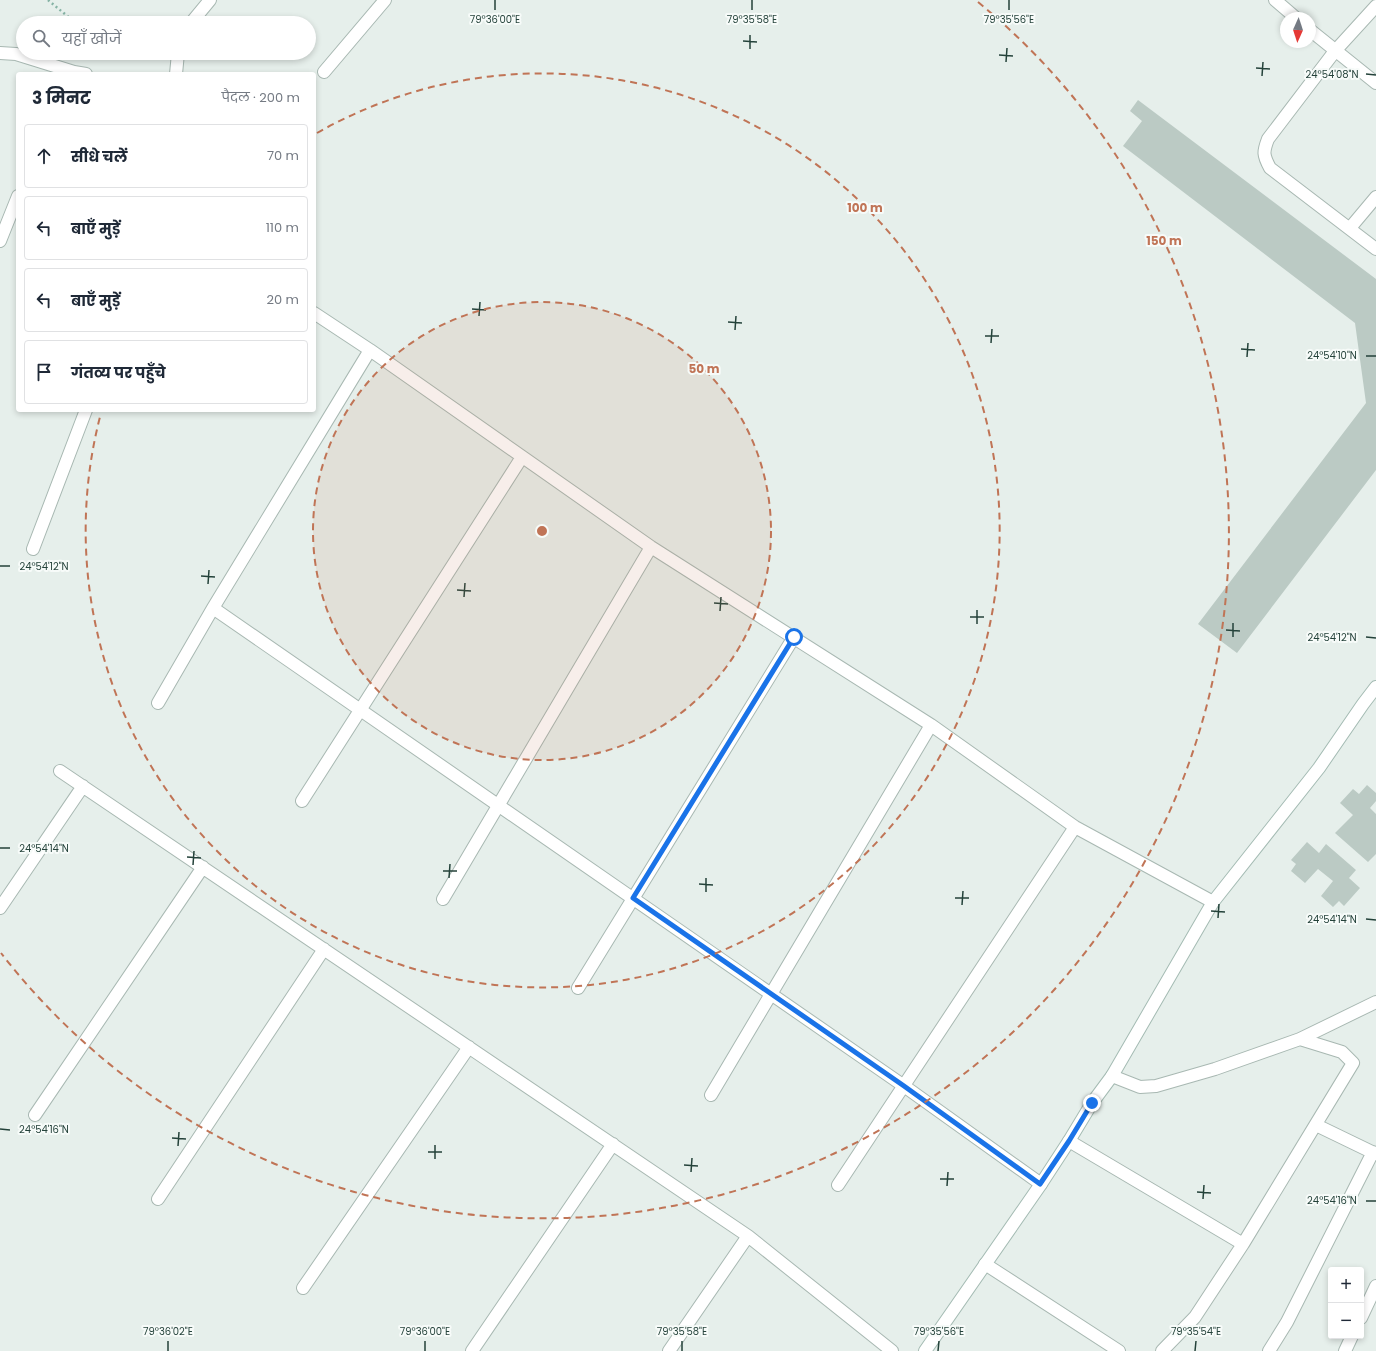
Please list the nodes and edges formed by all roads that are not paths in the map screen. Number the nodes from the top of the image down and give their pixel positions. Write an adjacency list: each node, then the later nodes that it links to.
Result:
1 (210, 0): 6 (street)
2 (385, 0): 15 (street)
3 (1275, 0): 5 (street)
4 (1376, 6): 8 (street)
5 (1289, 12)
6 (197, 16)
7 (1316, 35): 8 (street)
8 (1335, 51): 16 (street); 19 (street)
9 (0, 53): 10 (street)
10 (16, 54)
11 (34, 60): 13 (street)
12 (177, 60): 14 (street)
13 (70, 72)
14 (176, 72)
15 (324, 72)
16 (1376, 83)
17 (1376, 197): 19 (street)
18 (16, 201): 20 (street)
19 (1350, 228): 21 (street)
20 (0, 241)
21 (1376, 249)
22 (316, 314): 23 (street)
23 (370, 350): 25 (street); 28 (street)
24 (85, 412): 27 (street)
25 (522, 457): 26 (street); 32 (street)
26 (651, 547): 29 (street); 37 (street)
27 (33, 549)
28 (213, 608): 31 (street); 32 (street)
29 (794, 637): 33 (street); 40 (street)
30 (1376, 687): 42 (street)
31 (158, 703)
32 (360, 710): 36 (street); 37 (street)
33 (931, 724): 38 (street); 46 (street)
34 (60, 771): 35 (street)
35 (83, 786): 39 (street); 43 (street)
36 (302, 801)
37 (498, 805): 40 (street); 41 (street)
38 (1075, 827): 42 (street); 51 (street)
39 (204, 867): 44 (street); 53 (street)
40 (633, 898): 45 (street); 46 (street)
41 (443, 899)
42 (1214, 902): 50 (street)
43 (0, 908)
44 (324, 949): 49 (street); 60 (street)
45 (578, 988)
46 (771, 994): 51 (street); 52 (street)
47 (1376, 1002): 48 (street)
48 (1300, 1039): 50 (street); 54 (street)
49 (469, 1047): 56 (street); 65 (street)
50 (1112, 1076): 55 (street)
51 (904, 1086): 58 (street); 59 (street)
52 (711, 1095)
53 (35, 1115)
54 (1316, 1125): 57 (street); 62 (street)
55 (1069, 1141): 58 (street); 62 (street)
56 (613, 1144): 61 (street); 68 (street)
57 (1375, 1153): 74 (street)
58 (1040, 1184): 63 (street)
59 (838, 1185)
60 (158, 1199)
61 (748, 1236): 69 (street); 70 (street)
62 (1243, 1244): 73 (street)
63 (985, 1264): 71 (street); 72 (street)
64 (1376, 1286): 66 (street)
65 (304, 1288)
66 (1364, 1312)
67 (1351, 1339): 75 (street)
68 (472, 1351)
69 (669, 1351)
70 (892, 1351)
71 (925, 1351)
72 (1119, 1351)
73 (1162, 1351)
74 (1269, 1351)
75 (1345, 1351)

